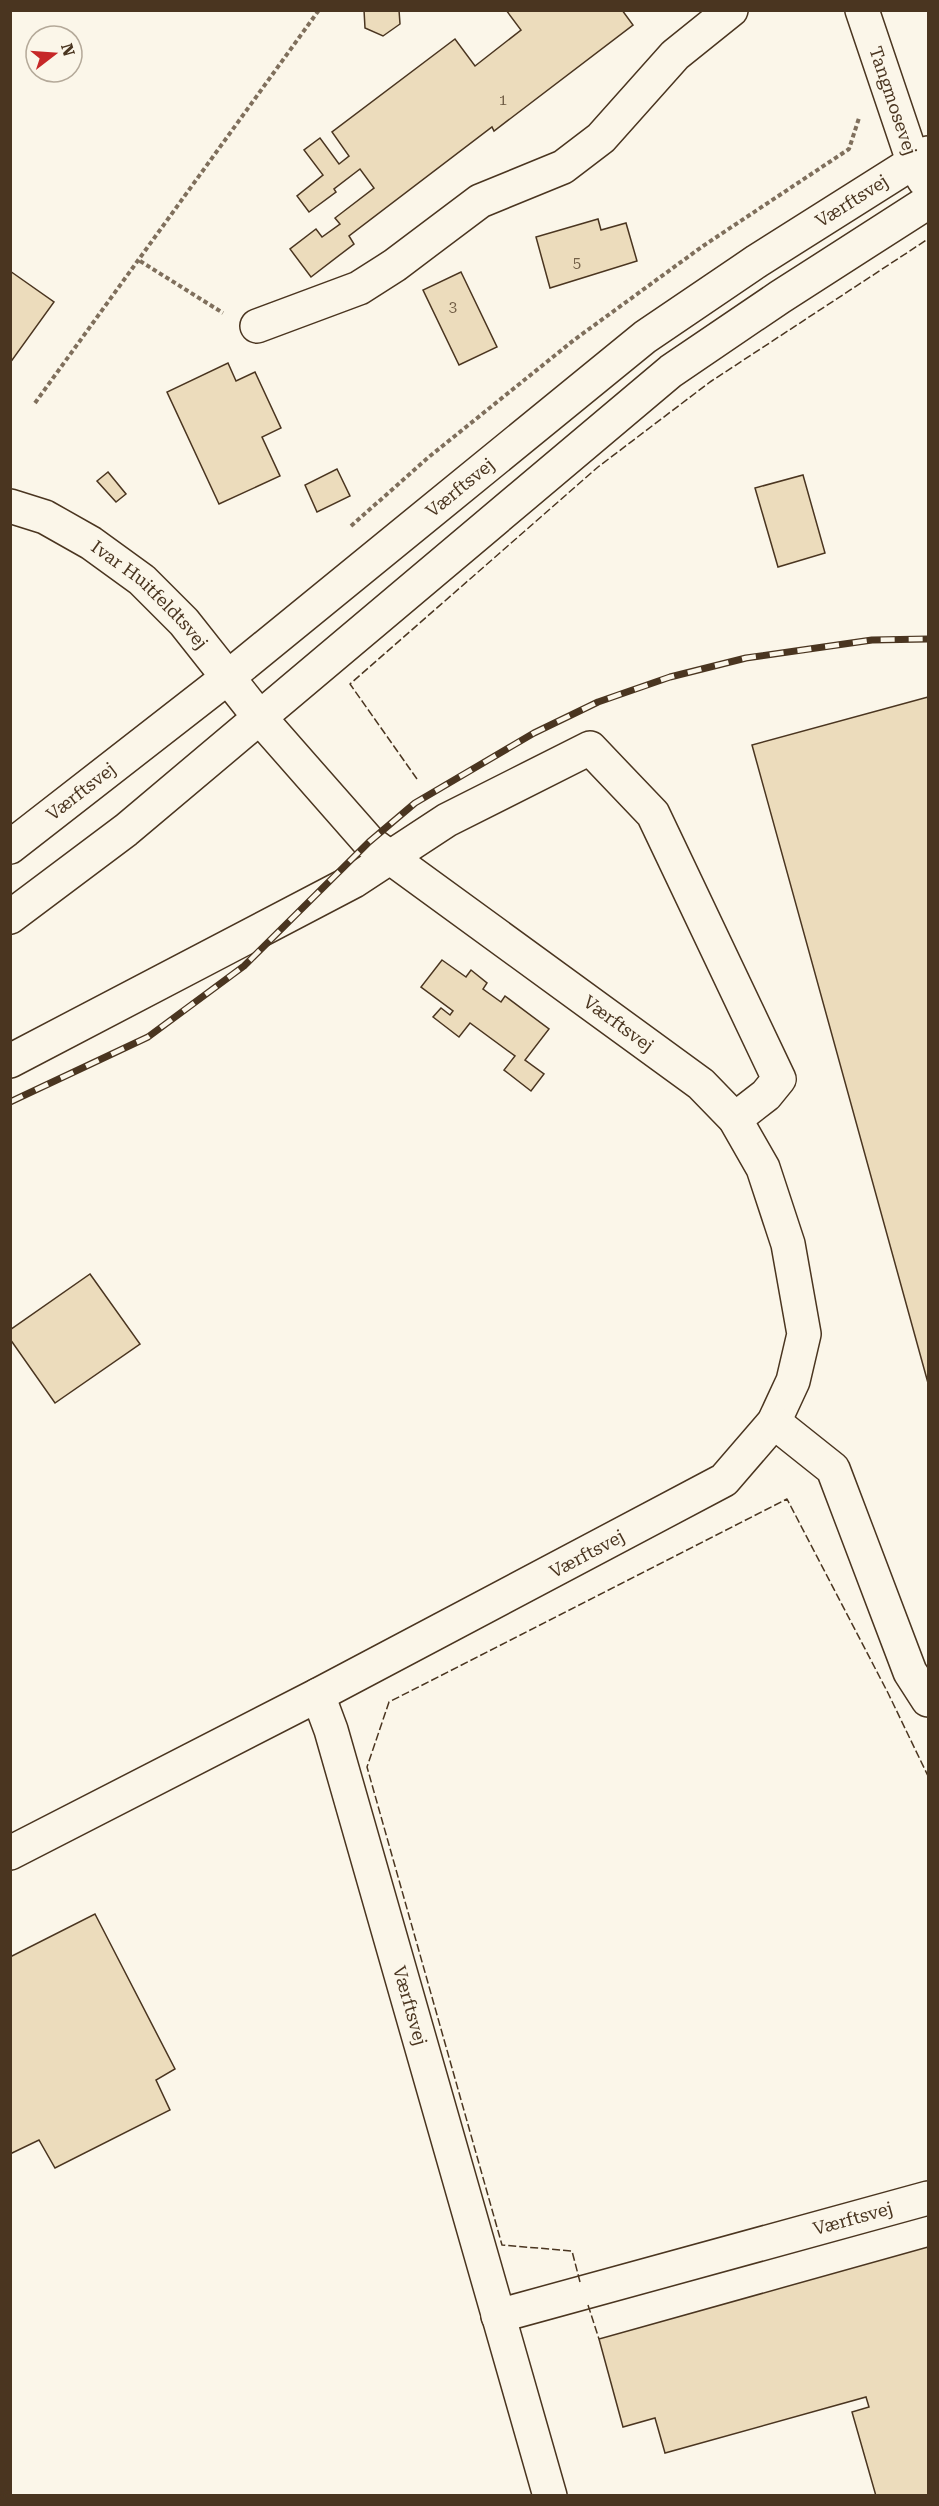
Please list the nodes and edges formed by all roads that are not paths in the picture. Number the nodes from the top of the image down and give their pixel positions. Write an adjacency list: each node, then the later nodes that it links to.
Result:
1 (731, 10): 5 (street)
2 (862, 10): 3 (street, Tangmosevej)
3 (923, 168): 7 (street, Værftsvej)
4 (928, 202): 8 (street)
5 (256, 326)
6 (10, 506): 7 (street, Ivar Huitfeldtsvej)
7 (227, 678): 8 (street, Ivar Huitfeldtsvej); 9 (street, Værftsvej)
8 (260, 718): 10 (street, Værftsvej); 11 (street)
9 (10, 847)
10 (391, 856): 12 (street); 13 (street, Værftsvej); 13 (street)
11 (10, 917)
12 (10, 1061)
13 (735, 1119): 14 (street, Værftsvej)
14 (774, 1422): 15 (street, Værftsvej); 16 (street)
15 (318, 1695): 17 (street, Værftsvej); 19 (street, Værftsvej)
16 (928, 1700)
17 (10, 1853)
18 (928, 2198): 19 (street, Værftsvej)
19 (498, 2316): 20 (street, Værftsvej)
20 (550, 2496)

